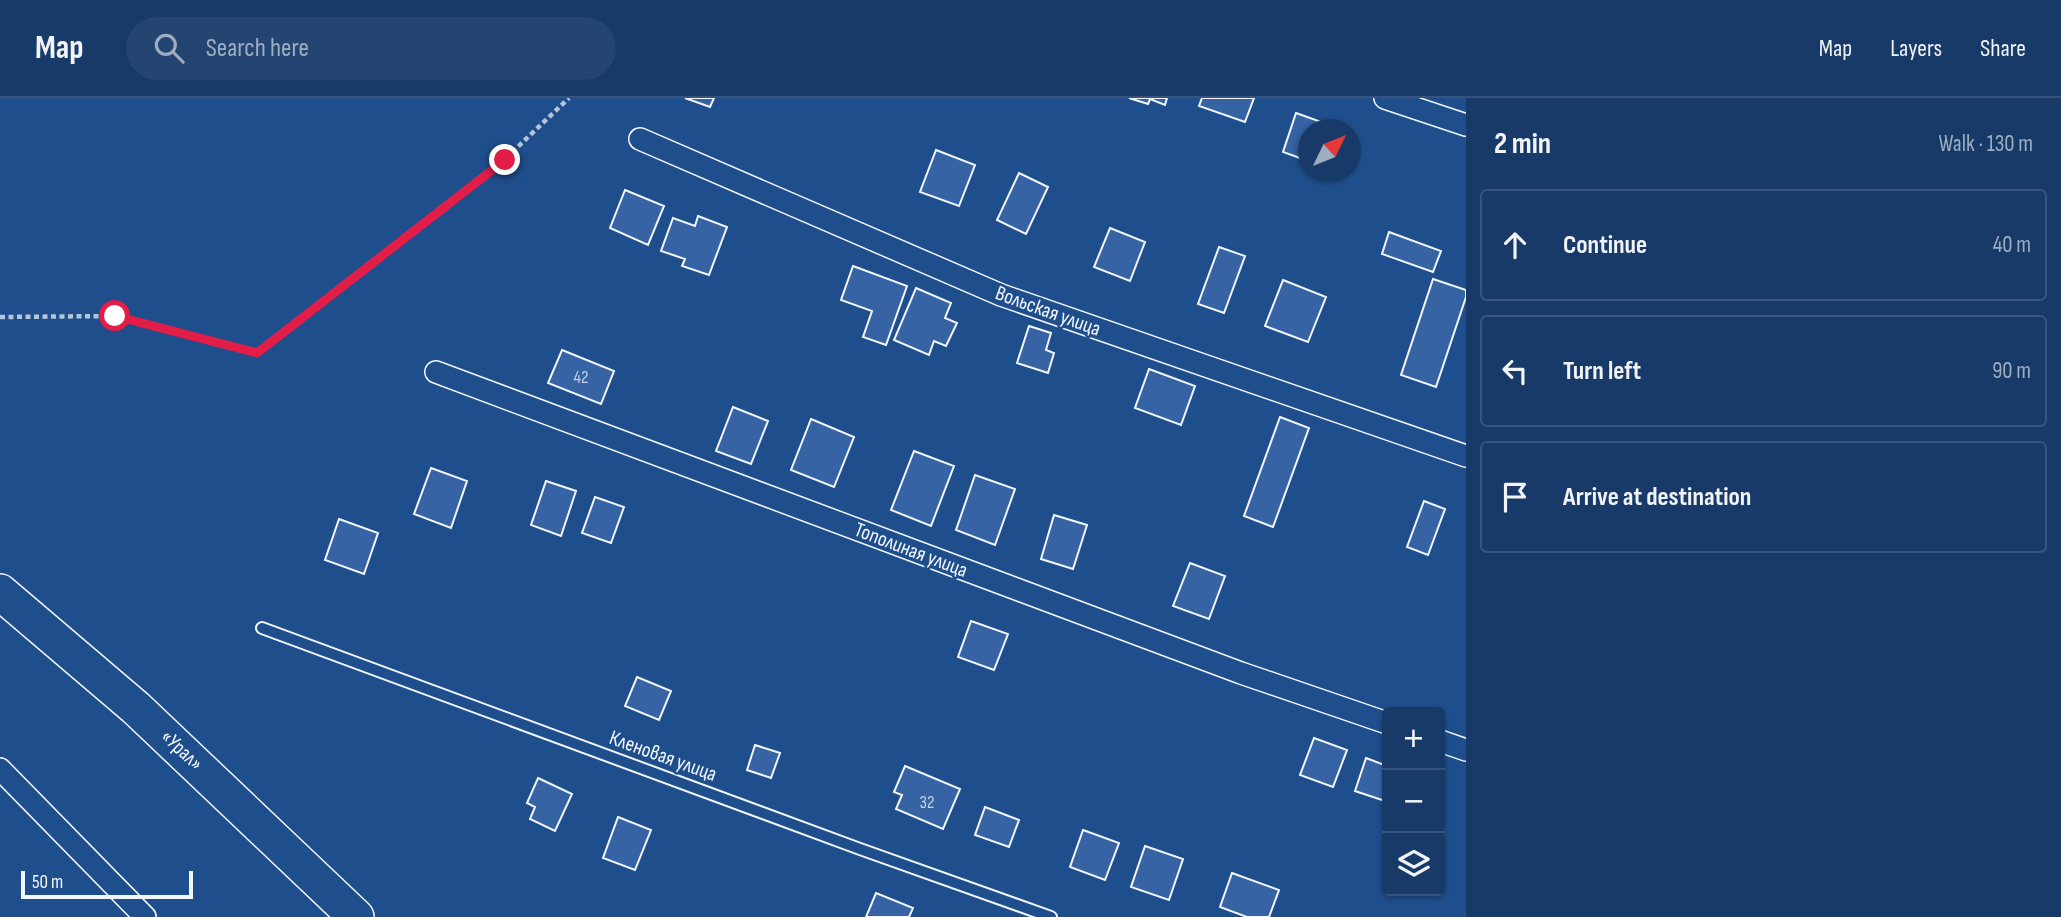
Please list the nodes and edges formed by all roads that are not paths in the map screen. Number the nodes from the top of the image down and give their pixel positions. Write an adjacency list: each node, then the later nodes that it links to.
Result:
1 (1385, 98): 2 (street)
2 (1466, 125)
3 (640, 139): 5 (street, Вольская улица)
4 (436, 372): 8 (street, Тополиная улица)
5 (1466, 456)
6 (0, 592): 13 (highway, «Урал»)
7 (262, 628): 14 (lane, Кленовая улица)
8 (1382, 721)
9 (1445, 743): 10 (street)
10 (1466, 750)
11 (0, 769): 12 (street)
12 (145, 917)
13 (356, 917)
14 (1051, 917)

